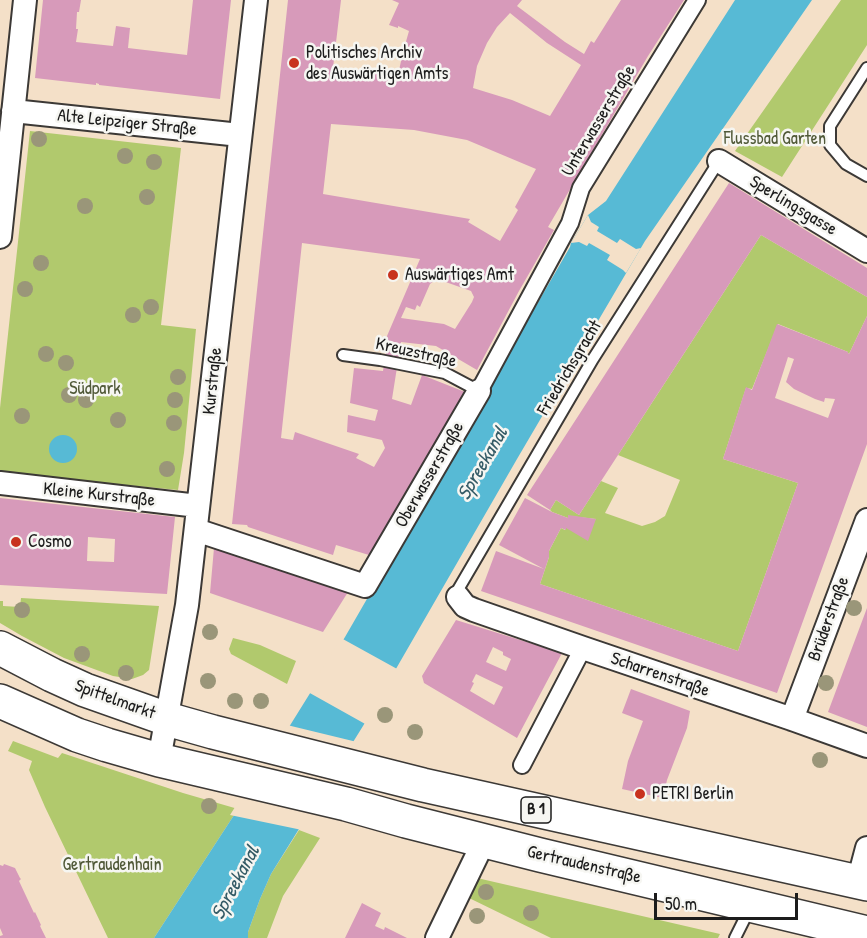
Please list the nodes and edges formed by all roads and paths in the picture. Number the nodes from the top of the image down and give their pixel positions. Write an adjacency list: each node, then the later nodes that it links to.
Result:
1 (25, 0): 5 (street)
2 (256, 0): 6 (street, Kurstraße)
3 (697, 0): 12 (street, Unterwasserstraße)
4 (867, 68): 8 (lane)
5 (13, 111): 6 (street, Alte Leipziger Straße); 9 (street)
6 (240, 135): 15 (street, Kurstraße)
7 (719, 161): 10 (street, Sperlingsgasse); 18 (lane, Friedrichsgracht)
8 (867, 176)
9 (0, 237)
10 (867, 251)
11 (343, 355): 13 (lane, Kreuzstraße)
12 (494, 363): 13 (street, Oberwasserstraße)
13 (479, 391): 17 (street, Oberwasserstraße)
14 (0, 483): 15 (street, Kleine Kurstraße)
15 (198, 506): 17 (street, Kurstraße)
16 (867, 520): 23 (street, Brüderstraße)
17 (196, 530): 22 (street, Kurstraße)
18 (458, 597): 20 (street, Scharrenstraße)
19 (0, 648): 22 (main road, Spittelmarkt / B 1)
20 (583, 648): 23 (street, Scharrenstraße); 26 (street)
21 (0, 701): 25 (main road, B 1)
22 (167, 719): 25 (street, Kurstraße); 29 (main road, Spittelmarkt / B 1)
23 (792, 719): 24 (street, Scharrenstraße)
24 (867, 746)
25 (159, 760): 27 (main road, Gertraudenstraße / B 1)
26 (522, 765)
27 (484, 841): 30 (main road, Gertraudenstraße / B 1); 32 (street)
28 (867, 848): 29 (street)
29 (862, 883)
30 (751, 905): 31 (main road, Gertraudenstraße / B 1); 33 (lane)
31 (867, 933)
32 (437, 938)
33 (735, 938)

